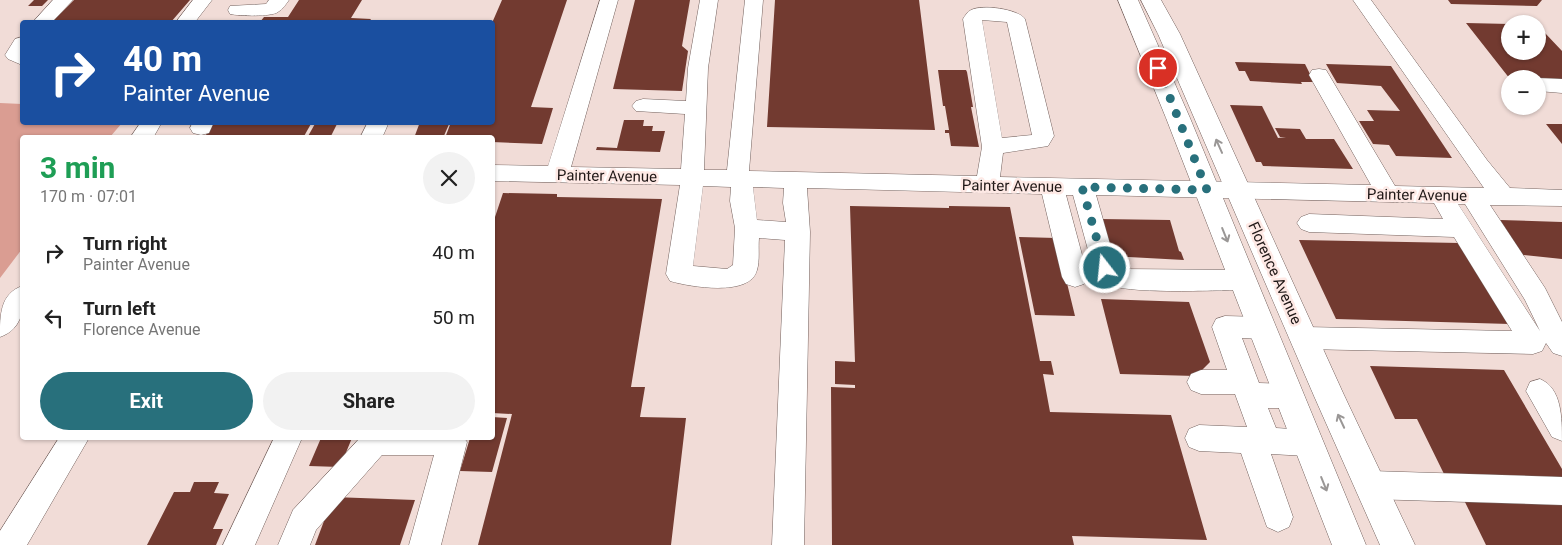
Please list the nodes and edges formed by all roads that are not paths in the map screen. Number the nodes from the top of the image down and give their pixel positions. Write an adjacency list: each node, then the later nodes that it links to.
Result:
1 (64, 0): 11 (street)
2 (203, 0): 12 (street)
3 (280, 0): 10 (street)
4 (609, 0): 22 (street)
5 (709, 0): 19 (street)
6 (754, 0): 24 (street)
7 (1128, 0): 29 (main road, Florence Avenue)
8 (1151, 0): 30 (main road, Florence Avenue, one-way to 8)
9 (1362, 0): 34 (street)
10 (236, 11)
11 (44, 20)
12 (187, 20)
13 (20, 46): 14 (street)
14 (20, 58)
15 (1319, 75): 31 (street)
16 (1546, 85): 17 (street)
17 (1562, 86)
18 (643, 106): 19 (street)
19 (696, 108): 23 (street)
20 (993, 148): 20 (street); 26 (street)
21 (495, 174): 22 (street, Painter Avenue)
22 (557, 175): 23 (street, Painter Avenue)
23 (691, 178): 24 (street, Painter Avenue); 37 (street)
24 (739, 179): 25 (street, Painter Avenue); 37 (street)
25 (796, 181): 26 (street, Painter Avenue); 39 (street)
26 (987, 185): 27 (street, Painter Avenue)
27 (1052, 187): 28 (street, Painter Avenue); 40 (street)
28 (1082, 187): 29 (street, Painter Avenue); 41 (street)
29 (1207, 190): 30 (street, Painter Avenue); 41 (main road, Florence Avenue, one-way to 41)
30 (1238, 191): 31 (street, Painter Avenue); 45 (main road, Florence Avenue)
31 (1388, 194): 32 (street, Painter Avenue)
32 (1441, 196): 33 (street, Painter Avenue); 38 (street)
33 (1472, 196): 34 (street, Painter Avenue); 46 (street)
34 (1504, 197): 35 (street, Painter Avenue)
35 (1562, 198)
36 (1309, 223): 38 (street)
37 (747, 228): 39 (street)
38 (1461, 228): 45 (street)
39 (798, 232): 64 (street)
40 (1075, 277)
41 (1243, 280): 44 (main road, Florence Avenue)
42 (20, 299): 43 (street)
43 (0, 326)
44 (1262, 328): 48 (street); 50 (main road, Florence Avenue)
45 (1304, 338): 57 (main road, Florence Avenue, one-way to 45)
46 (1562, 345)
47 (1201, 382): 48 (street)
48 (1247, 389): 50 (street); 55 (street)
49 (1540, 391): 51 (street)
50 (1289, 396): 56 (main road, Florence Avenue)
51 (1562, 428)
52 (1199, 438): 55 (street)
53 (75, 440): 60 (street)
54 (287, 440): 61 (street)
55 (1259, 441): 56 (street); 59 (street)
56 (1307, 443): 65 (main road, Florence Avenue, one-way to 65)
57 (1371, 486): 58 (street); 66 (main road, Florence Avenue)
58 (1562, 491)
59 (1278, 517)
60 (9, 545)
61 (239, 545)
62 (294, 545): 63 (street)
63 (425, 545)
64 (788, 545)
65 (1349, 545)
66 (1398, 545)

